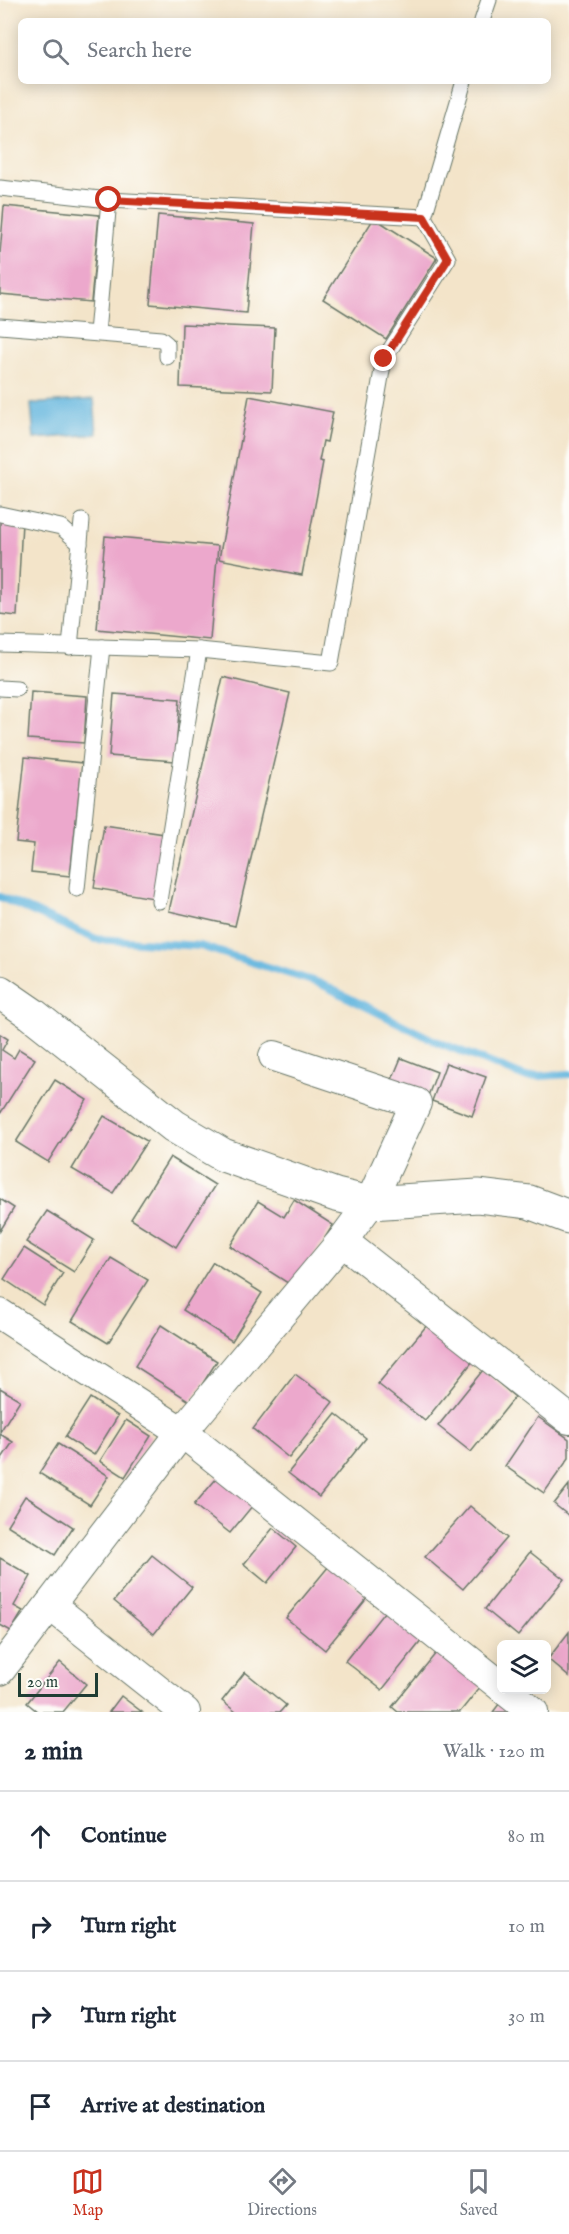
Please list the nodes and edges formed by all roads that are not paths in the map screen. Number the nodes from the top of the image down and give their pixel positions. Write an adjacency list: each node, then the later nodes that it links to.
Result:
1 (489, 0): 2 (lane)
2 (483, 18)
3 (463, 84): 6 (lane)
4 (0, 188): 5 (lane)
5 (109, 200): 6 (lane); 8 (lane)
6 (424, 217): 16 (lane)
7 (0, 326): 8 (lane)
8 (98, 333): 9 (lane)
9 (167, 357)
10 (0, 514): 12 (lane)
11 (82, 521): 12 (lane)
12 (80, 544): 14 (lane)
13 (0, 644): 14 (lane)
14 (70, 647): 15 (lane)
15 (102, 647): 16 (lane); 19 (lane)
16 (199, 650): 20 (lane)
17 (0, 688): 18 (lane)
18 (16, 689)
19 (77, 889)
20 (159, 901)
21 (0, 992): 23 (street)
22 (274, 1056): 23 (street)
23 (370, 1203): 24 (street); 25 (street)
24 (569, 1217)
25 (342, 1241): 27 (street); 28 (street)
26 (0, 1314): 28 (street)
27 (569, 1419)
28 (182, 1432): 29 (street); 31 (street)
29 (50, 1605): 30 (street); 33 (street)
30 (0, 1670)
31 (497, 1684)
32 (511, 1694): 34 (street)
33 (185, 1712)
34 (533, 1712)

